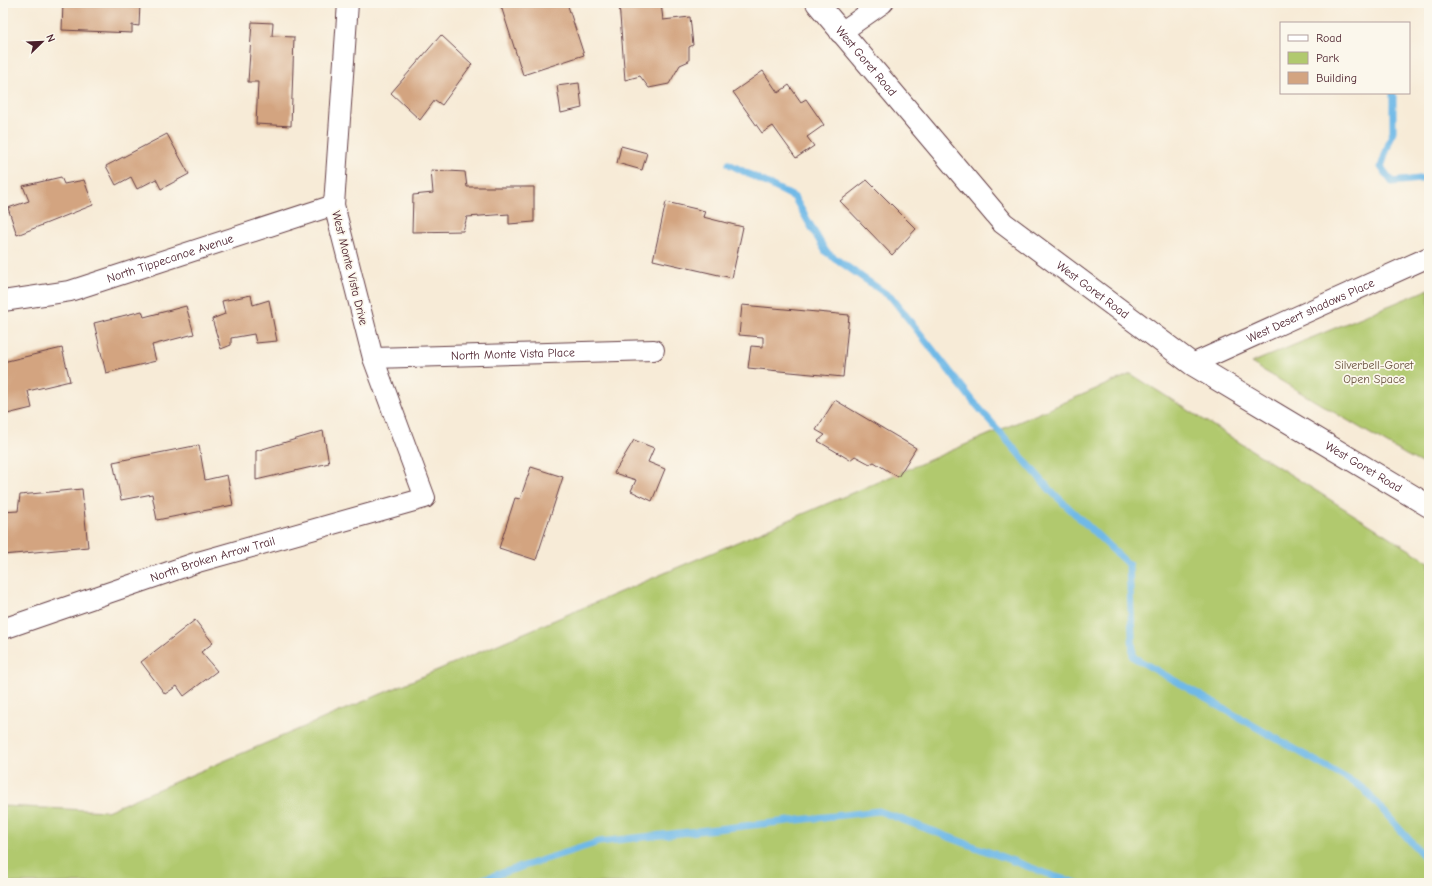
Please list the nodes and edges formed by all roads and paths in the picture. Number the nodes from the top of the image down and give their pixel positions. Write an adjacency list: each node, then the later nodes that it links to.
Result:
1 (348, 3): 5 (street, West Monte Vista Drive)
2 (817, 3): 4 (street, West Goret Road)
3 (883, 3): 4 (street)
4 (840, 33): 10 (street, West Goret Road)
5 (334, 205): 7 (street, North Tippecanoe Avenue); 9 (street, West Monte Vista Drive)
6 (1429, 258): 10 (street, West Desert shadows Place)
7 (3, 301)
8 (654, 350): 9 (street, North Monte Vista Place)
9 (373, 358): 11 (street, West Monte Vista Drive)
10 (1192, 364): 12 (street, West Goret Road)
11 (425, 498): 13 (street, North Broken Arrow Trail)
12 (1429, 506)
13 (3, 629)

